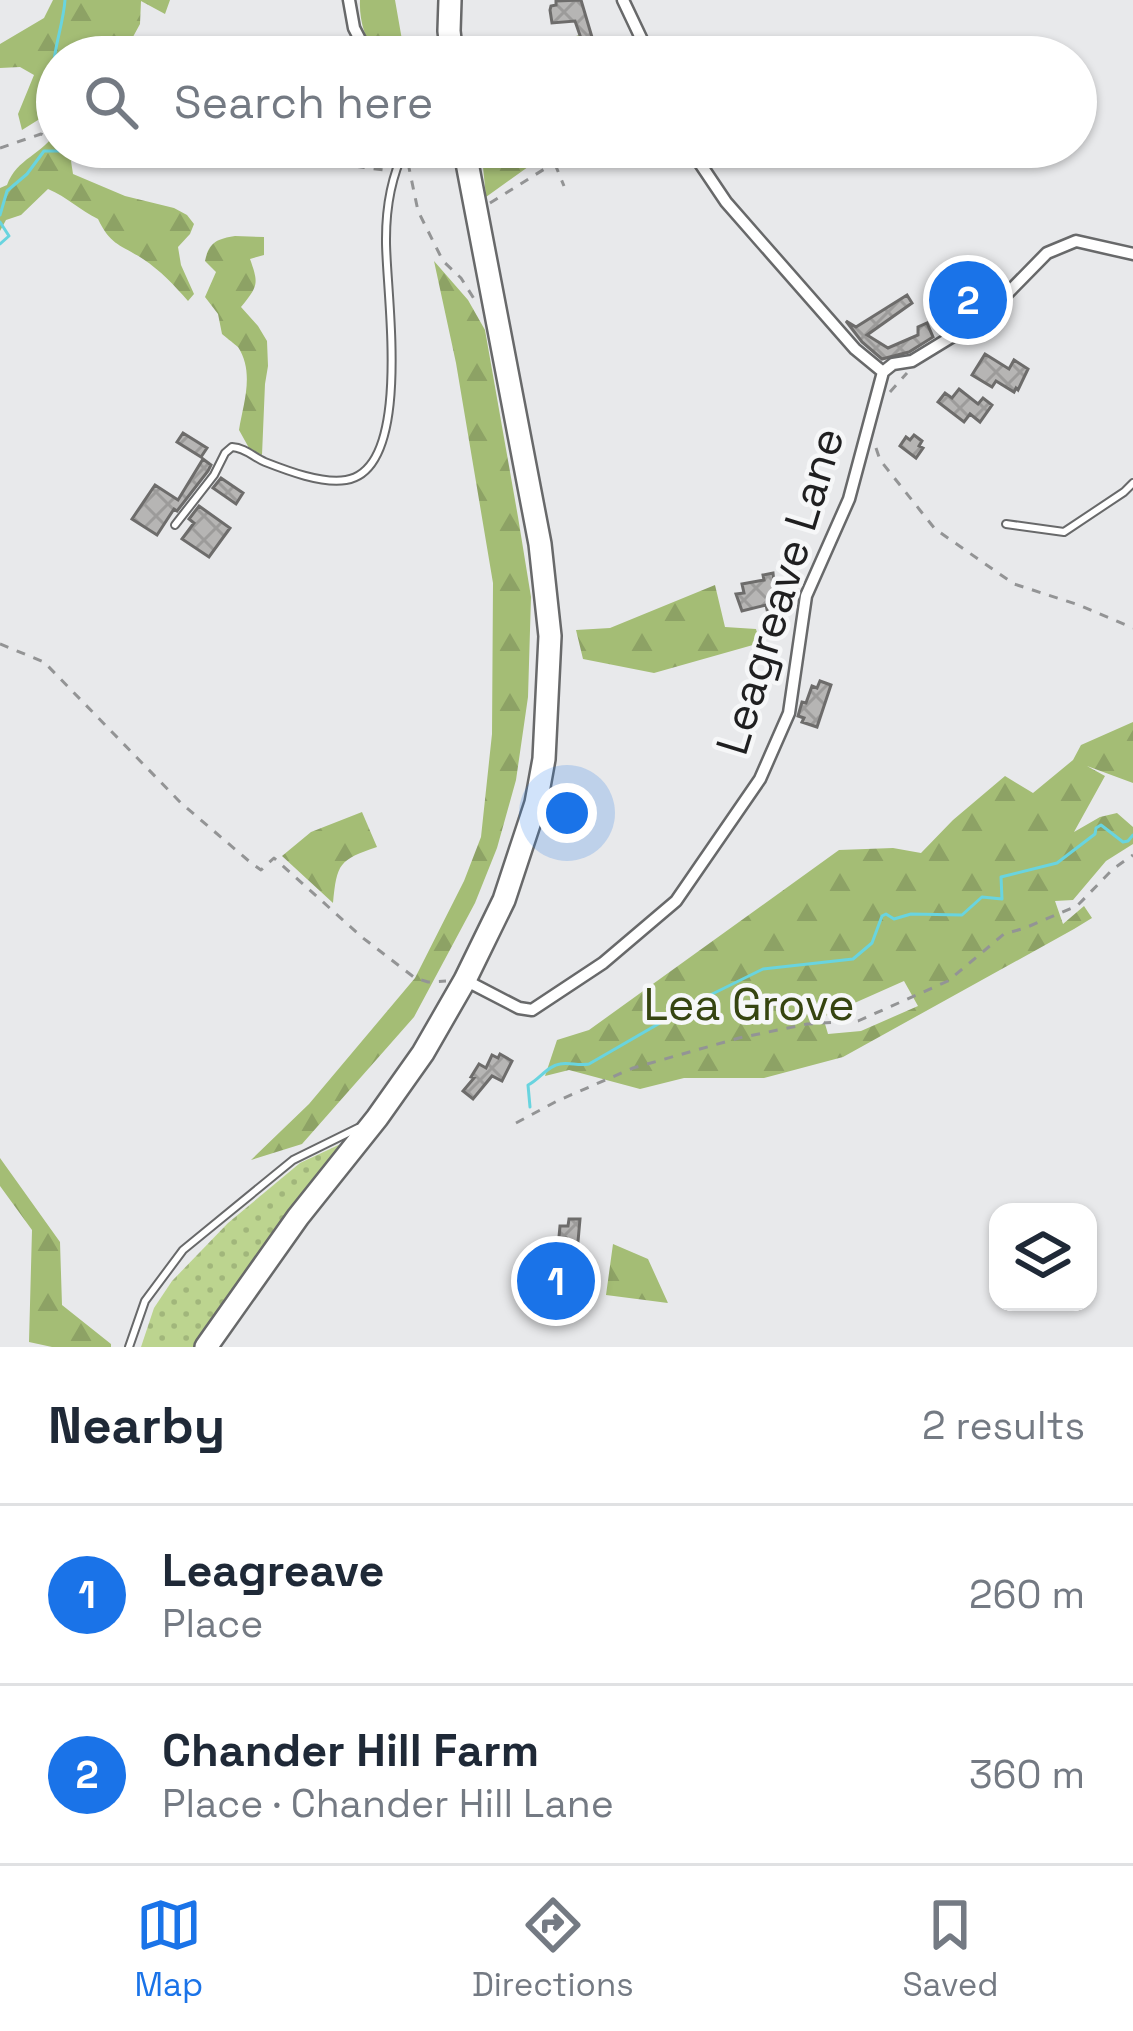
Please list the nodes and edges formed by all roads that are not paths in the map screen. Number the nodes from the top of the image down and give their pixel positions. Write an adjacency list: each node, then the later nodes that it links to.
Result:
1 (349, 0): 4 (street)
2 (450, 0): 5 (highway)
3 (623, 0): 6 (street)
4 (357, 36)
5 (450, 36)
6 (640, 36)
7 (397, 168): 14 (lane)
8 (468, 168): 15 (highway)
9 (703, 168): 11 (street)
10 (1133, 254): 11 (street)
11 (883, 372): 15 (street, Leagreave Lane)
12 (1133, 482): 13 (lane)
13 (1006, 524)
14 (175, 525)
15 (465, 980): 16 (highway)
16 (377, 1118): 17 (lane); 18 (highway)
17 (129, 1347)
18 (206, 1347)

